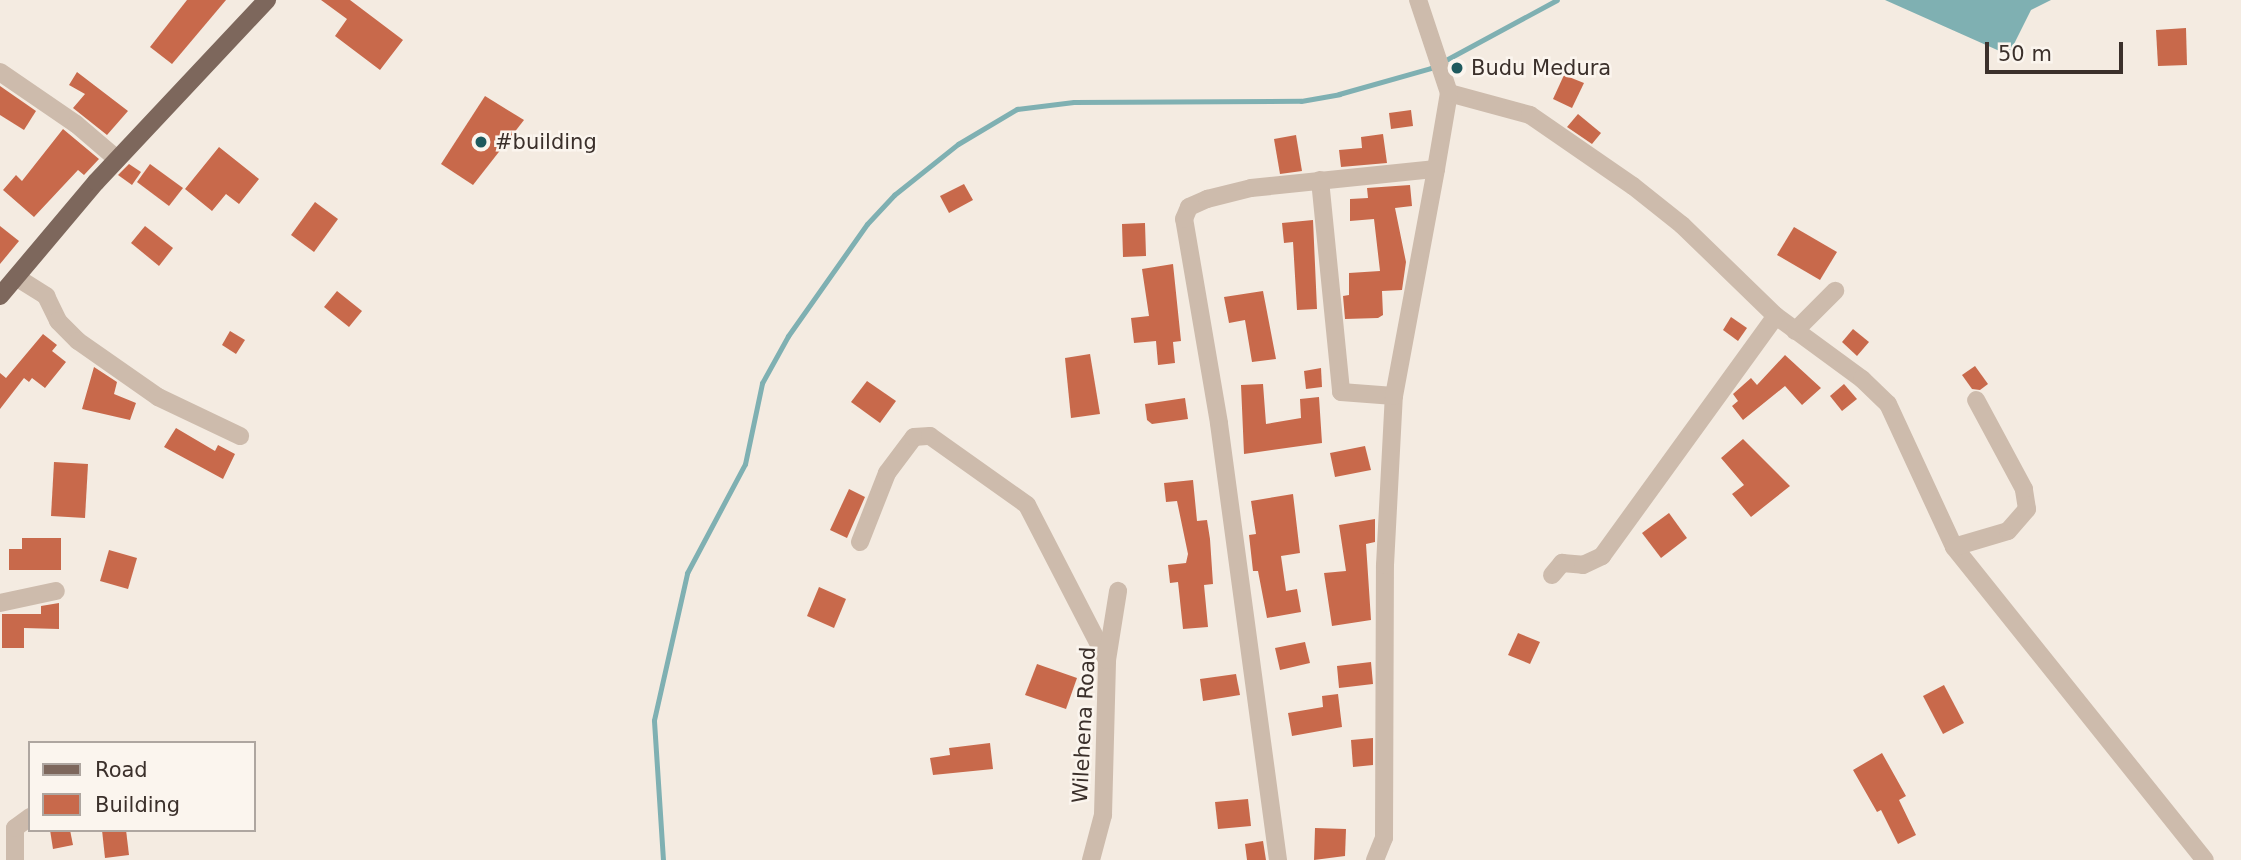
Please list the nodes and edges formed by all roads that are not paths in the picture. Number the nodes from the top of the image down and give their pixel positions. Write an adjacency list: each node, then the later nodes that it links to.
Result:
1 (267, 0): 5 (main road)
2 (1418, 0): 4 (street)
3 (0, 72): 5 (street)
4 (1449, 93): 6 (street); 11 (street)
5 (117, 159): 8 (main road)
6 (1436, 169): 7 (street); 13 (street)
7 (1320, 180): 13 (street); 26 (street)
8 (16, 277): 10 (main road); 15 (street)
9 (1835, 291): 12 (street)
10 (0, 296)
11 (1776, 316): 12 (street); 18 (street)
12 (1796, 331): 17 (street)
13 (1394, 396): 27 (street)
14 (1976, 400): 17 (street)
15 (240, 436)
16 (860, 542): 22 (street)
17 (1954, 547): 28 (street)
18 (1552, 575)
19 (56, 591): 21 (street)
20 (1118, 591): 22 (street, Wilehena Road)
21 (0, 603)
22 (1108, 660): 25 (street, Wilehena Road)
23 (28, 818): 24 (street)
24 (15, 860)
25 (1091, 860)
26 (1278, 860)
27 (1375, 860)
28 (2205, 860)

